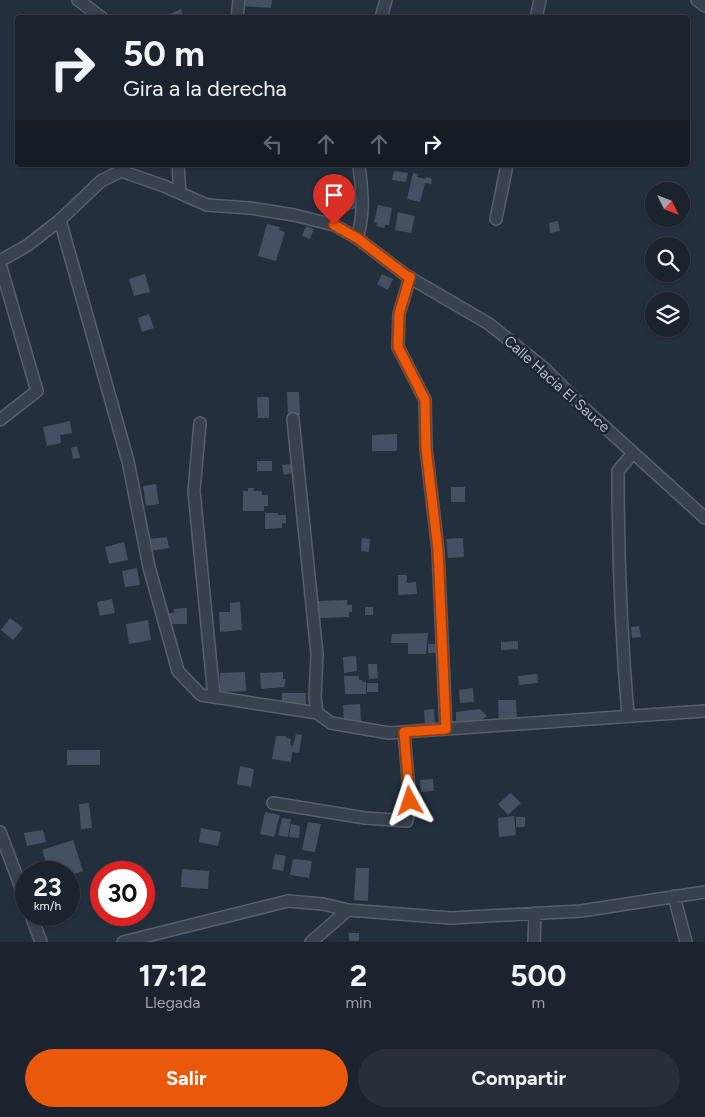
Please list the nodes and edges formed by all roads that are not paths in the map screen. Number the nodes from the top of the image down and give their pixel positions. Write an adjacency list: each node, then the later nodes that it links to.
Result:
1 (78, 0): 7 (street)
2 (239, 0): 8 (street)
3 (386, 0): 9 (street)
4 (540, 0): 10 (street)
5 (697, 0): 6 (street)
6 (705, 6)
7 (98, 15)
8 (236, 15)
9 (382, 15)
10 (537, 15)
11 (178, 167): 14 (street)
12 (359, 167): 17 (street)
13 (507, 167): 15 (street)
14 (180, 193): 16 (street, Calle Hacia El Sauce); 17 (street, Calle Hacia El Sauce)
15 (496, 219)
16 (60, 220): 18 (street, Calle Hacia El Sauce); 25 (street)
17 (357, 238): 19 (street, Calle Hacia El Sauce)
18 (0, 263): 21 (street)
19 (410, 277): 23 (street, Calle Hacia El Sauce); 29 (street)
20 (293, 418): 27 (street)
21 (0, 420)
22 (200, 423): 25 (street)
23 (634, 453): 24 (street, Calle Hacia El Sauce); 28 (street)
24 (705, 518)
25 (214, 697): 27 (street)
26 (705, 712): 28 (street)
27 (317, 713): 30 (street)
28 (628, 716): 29 (street)
29 (446, 729): 30 (street)
30 (404, 732): 31 (street)
31 (273, 802)
32 (0, 832): 33 (street)
33 (15, 872)
34 (705, 892): 35 (street)
35 (674, 896): 37 (street); 43 (street)
36 (348, 910): 37 (street); 40 (street); 41 (street)
37 (535, 913): 42 (street)
38 (36, 926): 39 (street)
39 (41, 942)
40 (123, 942)
41 (311, 942)
42 (534, 942)
43 (686, 942)

